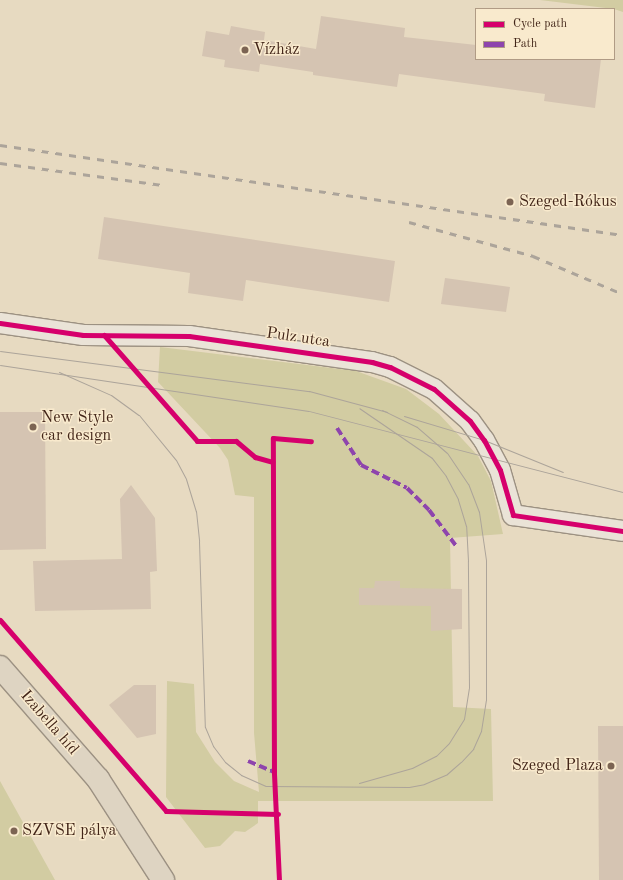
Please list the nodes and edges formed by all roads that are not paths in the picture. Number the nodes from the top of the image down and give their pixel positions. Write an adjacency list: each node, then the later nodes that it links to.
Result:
1 (0, 323): 2 (street, Pulz utca)
2 (623, 531)
3 (0, 667): 4 (main road, Izabella híd)
4 (163, 880)

